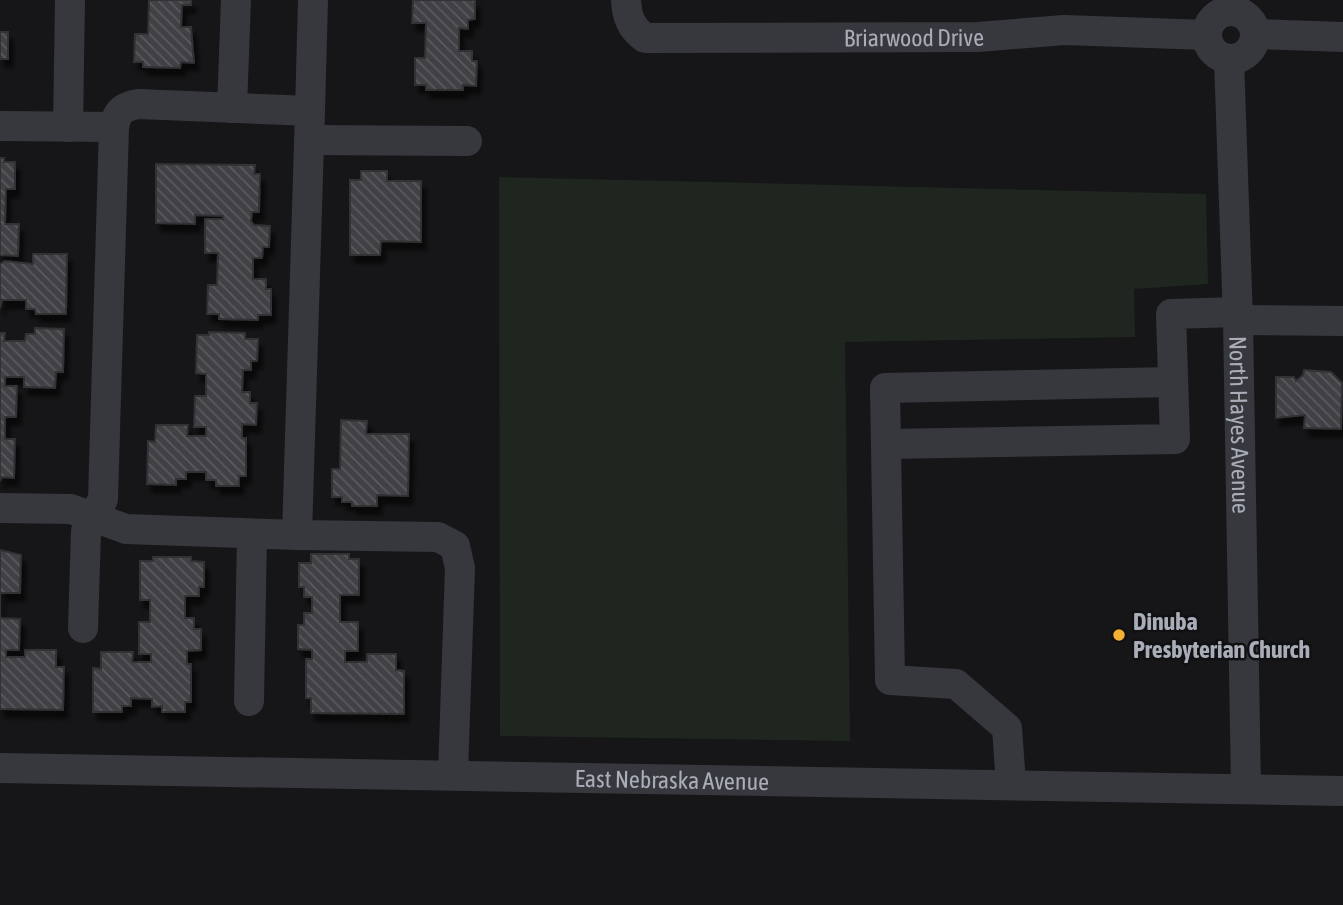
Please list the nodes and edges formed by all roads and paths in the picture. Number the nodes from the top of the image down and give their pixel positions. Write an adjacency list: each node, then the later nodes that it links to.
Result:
1 (70, 0): 13 (street)
2 (236, 0): 10 (street)
3 (313, 0): 12 (street)
4 (1229, 5): 6 (street); 7 (street)
5 (628, 11): 6 (street, Briarwood Drive)
6 (1207, 34): 9 (street)
7 (1256, 34): 8 (street); 9 (street)
8 (1343, 37)
9 (1229, 60): 16 (street, North Hayes Avenue)
10 (232, 108): 12 (street); 14 (street)
11 (0, 126): 13 (street)
12 (310, 126): 15 (street); 23 (street)
13 (68, 127): 14 (street)
14 (114, 127): 21 (street)
15 (467, 141)
16 (1237, 316): 17 (street); 18 (street); 29 (street, North Hayes Avenue)
17 (1343, 321)
18 (1173, 382): 19 (street); 19 (street)
19 (887, 444): 28 (street)
20 (0, 508): 21 (street)
21 (94, 517): 22 (street); 24 (street)
22 (252, 534): 23 (street); 25 (street)
23 (297, 535): 27 (street)
24 (83, 628)
25 (249, 701)
26 (0, 768): 27 (street, East Nebraska Avenue)
27 (453, 774): 28 (street, East Nebraska Avenue)
28 (1011, 784): 29 (street, East Nebraska Avenue)
29 (1246, 788): 30 (street, East Nebraska Avenue)
30 (1343, 791)

